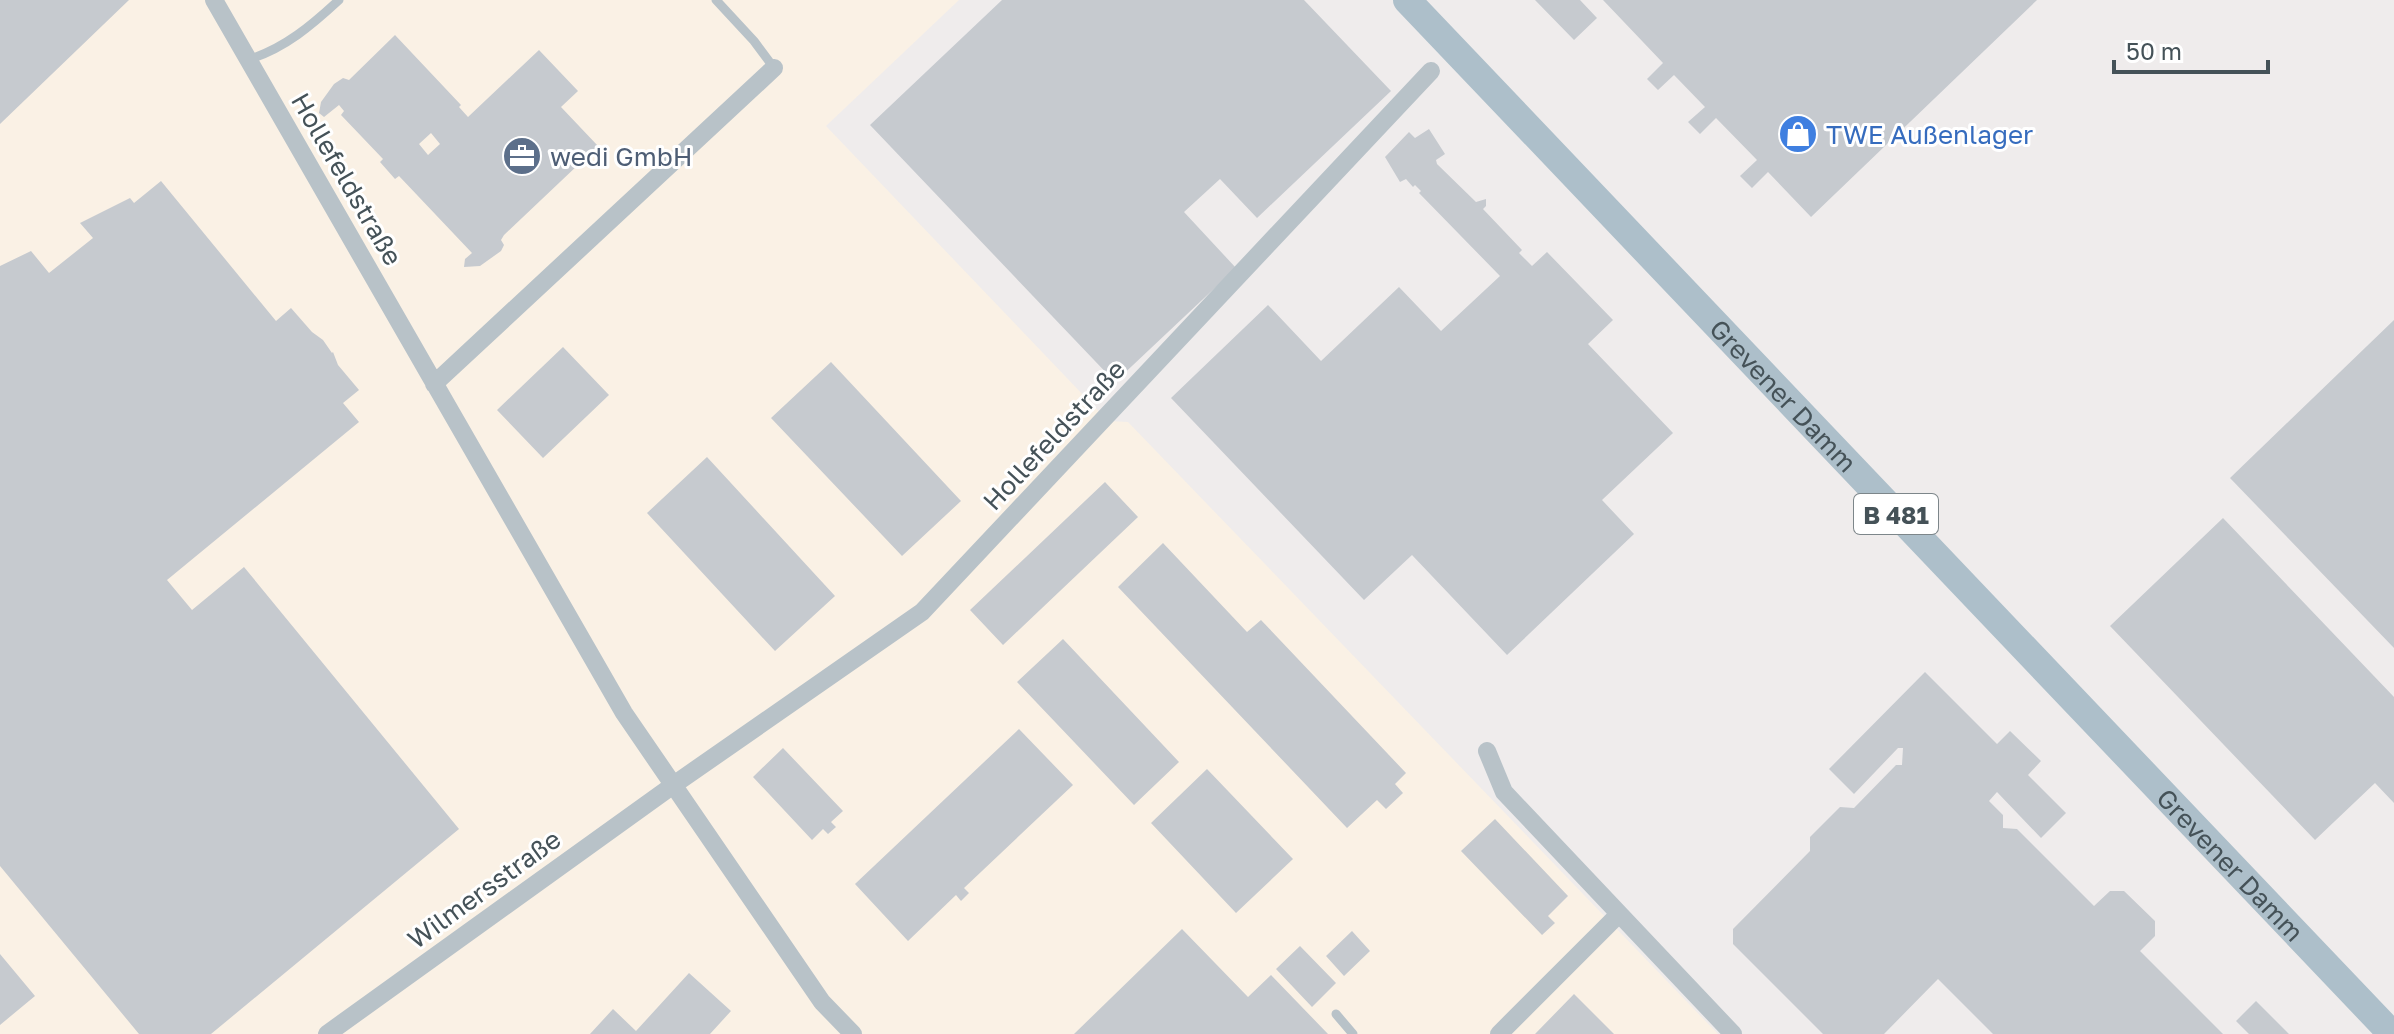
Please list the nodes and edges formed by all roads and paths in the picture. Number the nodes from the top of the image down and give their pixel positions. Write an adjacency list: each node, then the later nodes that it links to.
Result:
1 (214, 0): 5 (street, Hollefeldstraße)
2 (339, 0): 5 (lane)
3 (716, 0): 6 (lane)
4 (1407, 0): 18 (main road, Grevener Damm / B 481)
5 (250, 59): 8 (street, Hollefeldstraße)
6 (774, 68): 8 (street)
7 (1431, 71): 10 (street, Hollefeldstraße)
8 (434, 384): 10 (street, Hollefeldstraße)
9 (1487, 751): 11 (street)
10 (672, 786): 13 (street, Wilmersstraße); 14 (street, Hollefeldstraße)
11 (1619, 914): 16 (street); 17 (street)
12 (1336, 1014): 15 (lane)
13 (327, 1034)
14 (853, 1034)
15 (1353, 1034)
16 (1499, 1034)
17 (1733, 1034)
18 (2392, 1034)

